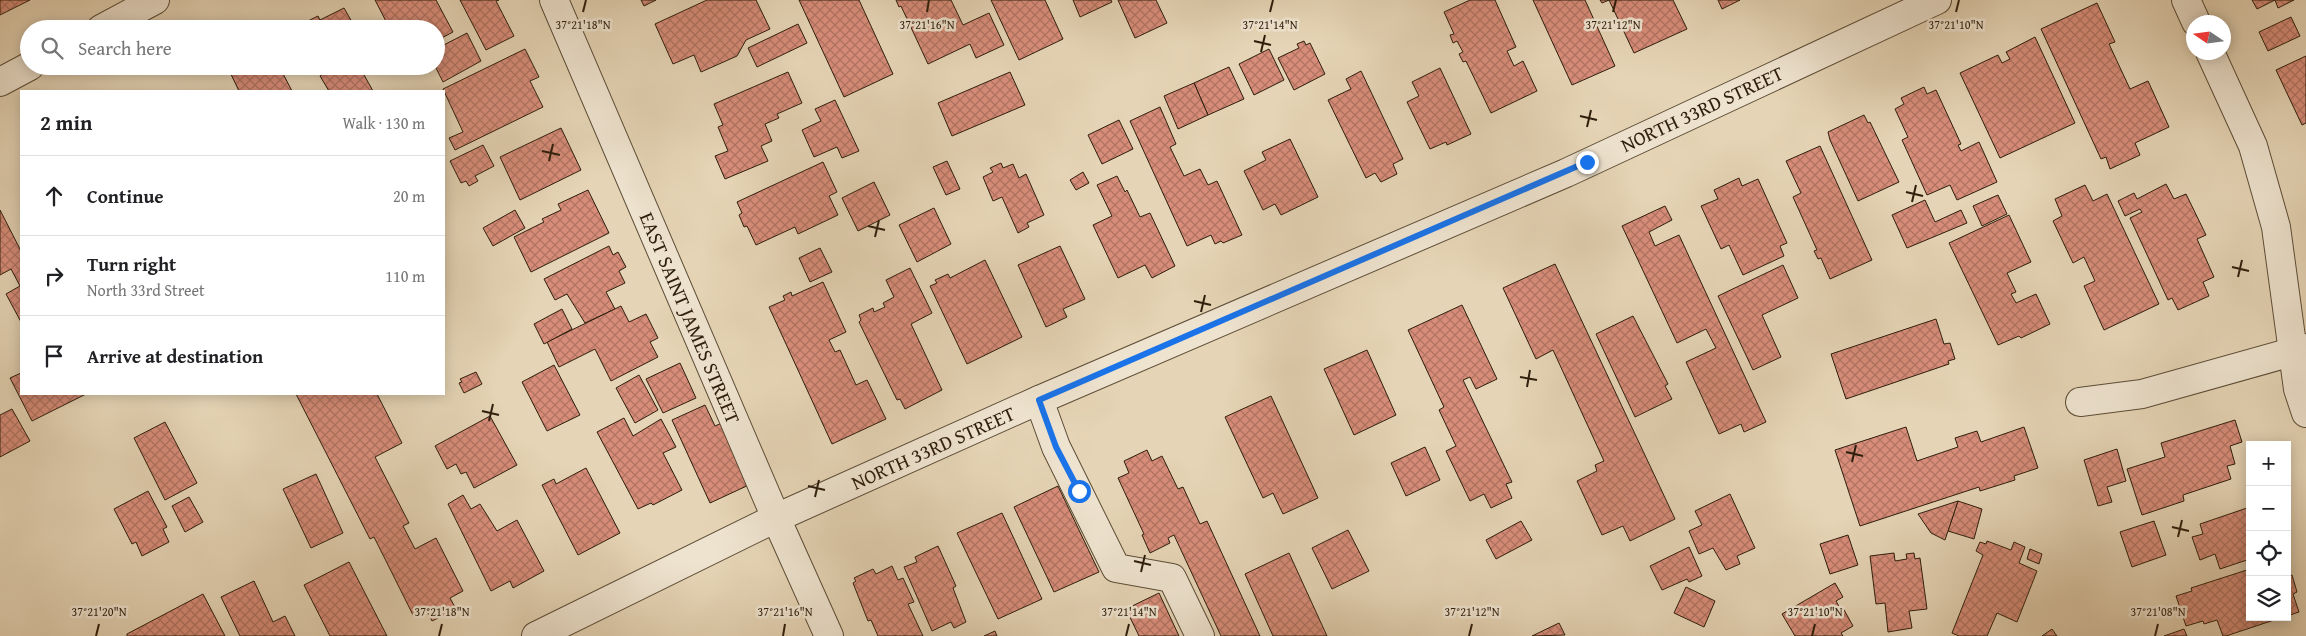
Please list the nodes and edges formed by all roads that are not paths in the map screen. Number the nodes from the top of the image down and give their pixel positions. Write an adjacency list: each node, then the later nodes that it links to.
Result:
1 (155, 0): 6 (street)
2 (554, 0): 14 (street, EAST SAINT JAMES STREET)
3 (1937, 0): 11 (street, NORTH 33RD STREET)
4 (2186, 0): 5 (street)
5 (2193, 15)
6 (118, 20)
7 (2214, 60): 10 (street)
8 (20, 71): 9 (street)
9 (0, 82)
10 (2299, 350): 12 (street); 13 (street)
11 (1039, 400): 14 (street, NORTH 33RD STREET); 17 (street)
12 (2080, 402)
13 (2306, 413)
14 (776, 518): 15 (street, NORTH 33RD STREET); 16 (street, EAST SAINT JAMES STREET)
15 (536, 636)
16 (829, 636)
17 (1200, 636)

